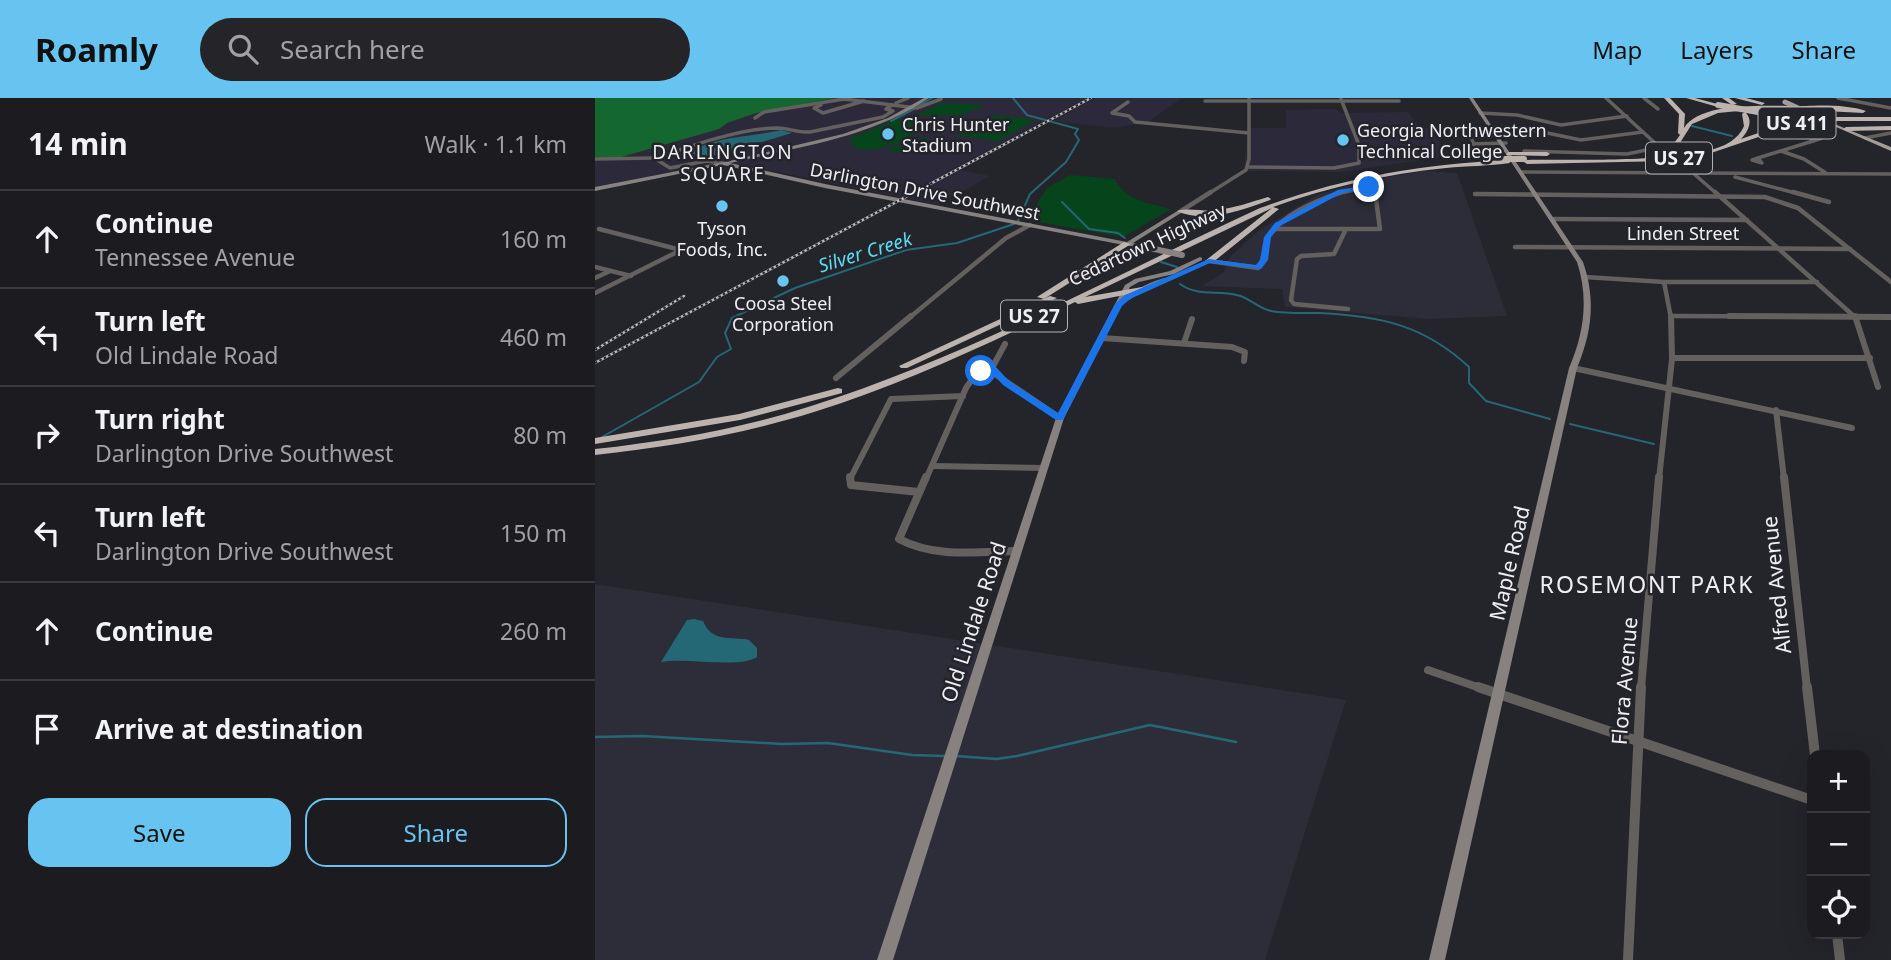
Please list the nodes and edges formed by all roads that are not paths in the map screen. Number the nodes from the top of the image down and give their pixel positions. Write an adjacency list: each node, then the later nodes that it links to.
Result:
1 (875, 98): 24 (street)
2 (908, 98): 25 (street)
3 (927, 98): 27 (street)
4 (1471, 98): 32 (street, Maple Road)
5 (1606, 98): 34 (street)
6 (1644, 98): 31 (street)
7 (1667, 98): 48 (highway, US 27)
8 (1689, 98): 26 (highway)
9 (1725, 98): 22 (highway, US 27)
10 (1777, 98): 39 (main road, bridge)
11 (1838, 98): 33 (street)
12 (848, 99): 19 (street); 19 (street); 35 (street)
13 (941, 99): 27 (street)
14 (1248, 99): 15 (street); 20 (street); 41 (street)
15 (1302, 99): 16 (street); 30 (street)
16 (1341, 100): 17 (street); 60 (street)
17 (1380, 100): 21 (street); 28 (street)
18 (1808, 100): 33 (highway)
19 (866, 101): 24 (street)
20 (1205, 101)
21 (1399, 101)
22 (1736, 101): 29 (highway); 49 (highway, US 27, bridge)
23 (1128, 102): 41 (street)
24 (884, 104): 25 (street)
25 (893, 105): 27 (street); 54 (street, Darlington Drive Southwest)
26 (1718, 105): 36 (highway, bridge)
27 (907, 107): 58 (street)
28 (1385, 108)
29 (1818, 108): 33 (highway, US 411); 48 (highway, US 411)
30 (1304, 109)
31 (1658, 109)
32 (1480, 113): 34 (street); 37 (street, Maple Road)
33 (1891, 114): 36 (highway, US 411)
34 (1627, 116): 40 (street)
35 (755, 118)
36 (1868, 118): 49 (highway, US 411)
37 (1490, 127): 40 (street); 43 (street, Maple Road)
38 (1891, 128): 39 (highway)
39 (1846, 129): 44 (main road)
40 (1643, 132): 57 (street)
41 (1249, 133): 60 (street)
42 (1891, 133): 44 (street)
43 (1496, 135): 46 (street, Maple Road); 47 (street)
44 (1865, 138): 50 (main road)
45 (1813, 141): 51 (street)
46 (1503, 143): 47 (street); 57 (street, Maple Road)
47 (1472, 144): 52 (street)
48 (1679, 145): 56 (highway, US 27)
49 (1730, 145): 56 (highway, US 27)
50 (1891, 149)
51 (1781, 151): 53 (street); 63 (street)
52 (1478, 152)
53 (1758, 158)
54 (654, 159): 55 (street); 58 (street, Darlington Drive Southwest)
55 (595, 160)
56 (1629, 160): 57 (highway); 57 (highway)
57 (1518, 162): 59 (highway, Cedartown Highway / US 27); 61 (street); 66 (street, Maple Road)
58 (723, 163): 65 (street); 75 (street, Darlington Drive Southwest)
59 (1446, 164): 68 (highway, Cedartown Highway / US 27); 70 (highway, Cedartown Highway / US 27)
60 (1247, 167): 72 (street)
61 (1692, 173): 62 (street); 69 (street)
62 (1724, 174): 63 (street); 71 (street)
63 (1827, 174): 64 (street)
64 (1891, 174)
65 (595, 189)
66 (1534, 190): 67 (street); 69 (street); 73 (street, Maple Road)
67 (1475, 194)
68 (1296, 196): 85 (highway); 100 (highway, Cedartown Highway / US 27)
69 (1720, 196): 74 (street); 83 (street)
70 (1268, 199): 72 (highway); 105 (highway, Cedartown Highway / US 27)
71 (1829, 202)
72 (1181, 211): 79 (street)
73 (1554, 219): 74 (street); 81 (street, Maple Road)
74 (1747, 220): 82 (street)
75 (1028, 225): 79 (street, Darlington Drive Southwest); 114 (street)
76 (599, 229): 88 (street)
77 (1275, 229): 78 (street); 78 (street); 85 (street, Darlington Drive Southwest)
78 (1345, 231): 99 (street)
79 (1127, 244): 84 (street, Darlington Drive Southwest, bridge); 105 (highway)
80 (1515, 247): 81 (street, Linden Street)
81 (1572, 247): 82 (street, Linden Street); 89 (street, Maple Road)
82 (1780, 248): 83 (street, Linden Street); 92 (street)
83 (1850, 249): 93 (street)
84 (1200, 259): 85 (street, Darlington Drive Southwest); 95 (street)
85 (1209, 261): 94 (street)
86 (595, 267): 87 (street)
87 (611, 270): 88 (street); 90 (street)
88 (631, 276): 96 (street)
89 (1585, 277): 91 (street); 113 (street, Maple Road)
90 (595, 278)
91 (1664, 282): 92 (street); 101 (street, Flora Avenue)
92 (1818, 282): 102 (street)
93 (1891, 282)
94 (1142, 289): 95 (highway); 98 (street)
95 (1123, 292): 97 (highway); 98 (street, Old Lindale Road)
96 (595, 293)
97 (1103, 296): 98 (highway); 100 (highway)
98 (1119, 304): 106 (street, Old Lindale Road)
99 (1348, 309)
100 (1038, 314): 123 (highway, Cedartown Highway / US 27)
101 (1672, 316): 102 (street); 109 (street, Flora Avenue)
102 (1856, 317): 103 (street); 110 (street)
103 (1891, 317)
104 (1192, 319): 107 (street)
105 (1004, 320): 121 (highway, Cedartown Highway / US 27)
106 (1102, 338): 107 (street); 119 (street, Old Lindale Road)
107 (1184, 343): 111 (street)
108 (1005, 344): 112 (street)
109 (1674, 358): 110 (street); 115 (street, Flora Avenue)
110 (1870, 358): 116 (street)
111 (1244, 361)
112 (992, 368): 117 (street); 119 (street)
113 (1573, 368): 115 (street); 130 (street, Maple Road)
114 (836, 378)
115 (1667, 387): 118 (street); 131 (street, Flora Avenue)
116 (1878, 387)
117 (963, 396): 125 (street); 127 (street)
118 (1776, 410): 120 (street); 132 (street, Alfred Avenue)
119 (1060, 418): 126 (street, Old Lindale Road)
120 (1852, 428)
121 (643, 435): 122 (highway, Cedartown Highway / US 27)
122 (595, 441)
123 (616, 450): 124 (highway, Cedartown Highway / US 27)
124 (595, 452)
125 (933, 466): 126 (street); 127 (street)
126 (1043, 468): 128 (street, Old Lindale Road)
127 (919, 492): 128 (street)
128 (1016, 551): 135 (street, Old Lindale Road)
129 (1428, 670): 130 (street)
130 (1499, 694): 131 (street); 136 (street, Maple Road)
131 (1637, 738): 133 (street); 137 (street, Flora Avenue)
132 (1814, 750)
133 (1807, 798)
134 (1838, 939): 138 (street)
135 (885, 960)
136 (1437, 960)
137 (1628, 960)
138 (1840, 960)

